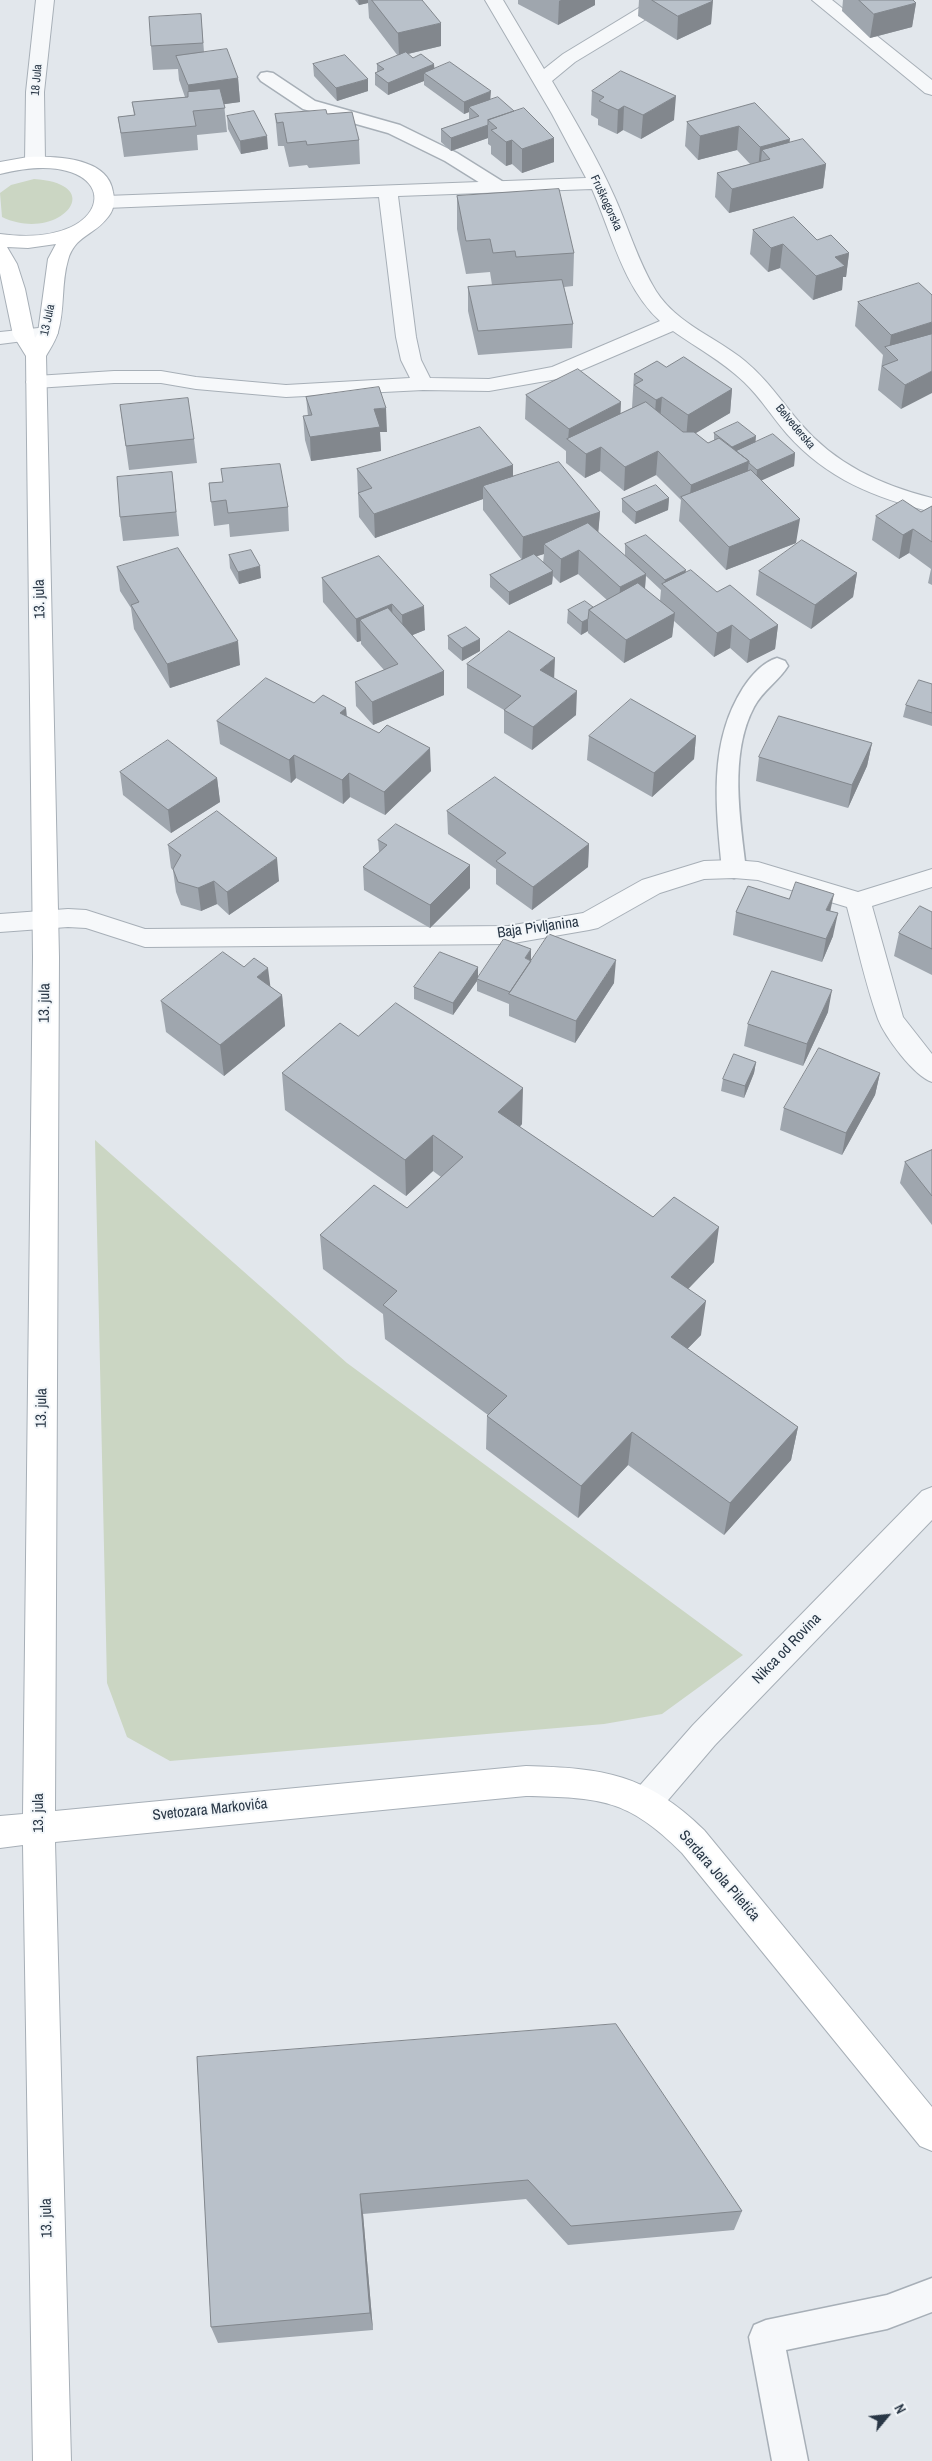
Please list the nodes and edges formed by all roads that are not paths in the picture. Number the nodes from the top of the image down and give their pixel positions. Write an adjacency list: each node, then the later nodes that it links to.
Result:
1 (45, 0): 8 (street, 18 Jula)
2 (494, 0): 6 (street, Fruškogorska)
3 (665, 0): 6 (street)
4 (821, 0): 7 (street)
5 (266, 77): 11 (lane)
6 (541, 81): 10 (street, Fruškogorska)
7 (932, 89)
8 (35, 161): 9 (main road); 13 (main road)
9 (0, 168)
10 (598, 183): 11 (street); 17 (street, Fruškogorska)
11 (499, 187): 12 (street)
12 (388, 193): 13 (street); 23 (street)
13 (106, 202): 14 (main road)
14 (71, 235): 15 (main road); 18 (main road, 13 Jula)
15 (0, 240)
16 (0, 251): 19 (main road, 13 Jula)
17 (673, 323): 23 (street); 24 (street, Belvederska)
18 (48, 333): 19 (street); 21 (main road, 13 Jula)
19 (23, 335): 20 (street); 21 (main road, 13 Jula)
20 (0, 338)
21 (36, 356): 22 (main road, 13. jula)
22 (36, 382): 23 (street); 29 (main road, 13. jula)
23 (423, 384)
24 (932, 505)
25 (777, 666): 26 (lane)
26 (734, 868): 28 (street, Baja Pivljanina); 29 (street, Baja Pivljanina)
27 (932, 878): 28 (street)
28 (858, 901): 31 (street)
29 (45, 919): 30 (street, Baja Pivljanina); 35 (main road, 13. jula)
30 (0, 923)
31 (932, 1072)
32 (932, 1500): 34 (street, Nikca od Rovina)
33 (419, 1790): 34 (main road, Serdara Jola Piletića); 35 (main road, Svetozara Markovića)
34 (646, 1802): 37 (main road, Serdara Jola Piletića)
35 (39, 1828): 36 (main road, Svetozara Markovića); 39 (main road, 13. jula)
36 (0, 1832)
37 (932, 2134)
38 (932, 2295): 40 (lane)
39 (52, 2461)
40 (790, 2461)

